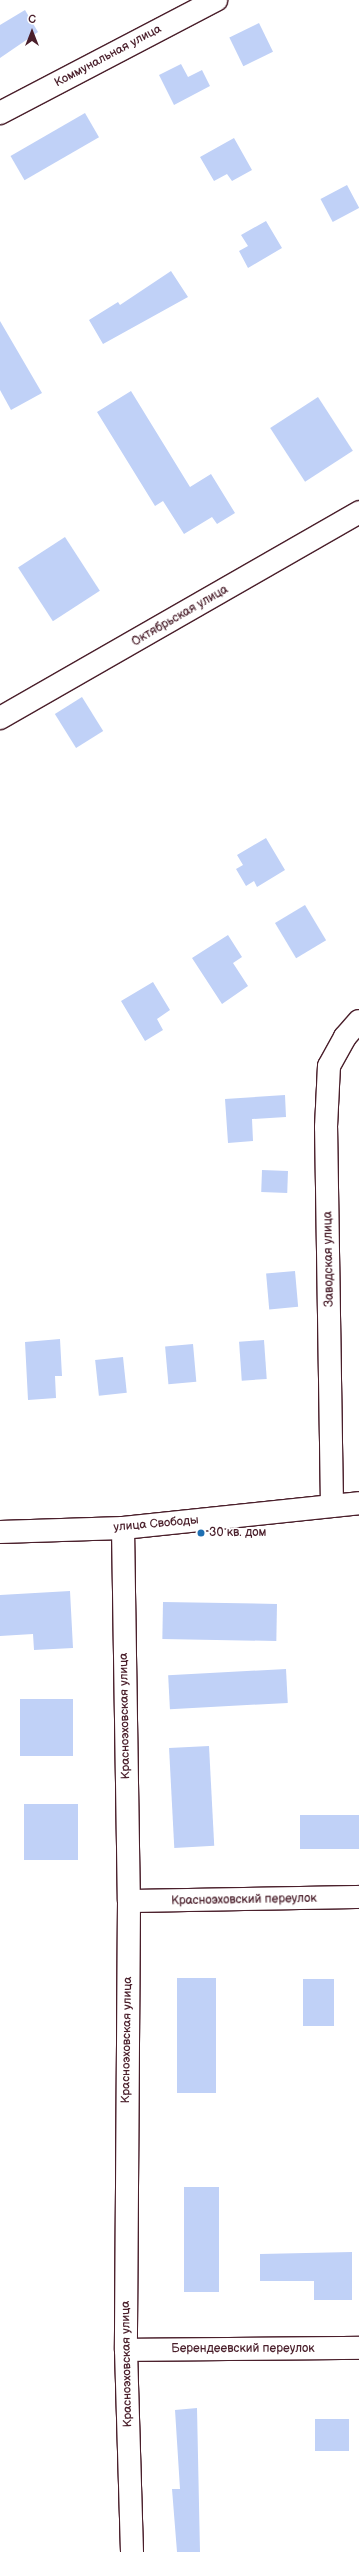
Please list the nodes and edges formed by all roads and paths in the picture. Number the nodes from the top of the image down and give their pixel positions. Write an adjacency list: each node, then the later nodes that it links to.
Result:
1 (216, 0): 2 (street, Коммунальная улица)
2 (0, 113)
3 (359, 512): 4 (street, Октябрьская улица)
4 (0, 718)
5 (359, 1021): 7 (street, Заводская улица)
6 (359, 1503): 7 (street, улица Свободы)
7 (332, 1506): 8 (street, улица Свободы)
8 (123, 1528): 9 (street, улица Свободы); 11 (street, Красноэховская улица)
9 (0, 1532)
10 (359, 1897): 11 (street, Красноэховский переулок)
11 (129, 1901): 13 (street, Красноэховская улица)
12 (359, 2348): 13 (street, Берендеевский переулок)
13 (126, 2350): 14 (street, Красноэховская улица)
14 (132, 2552)

